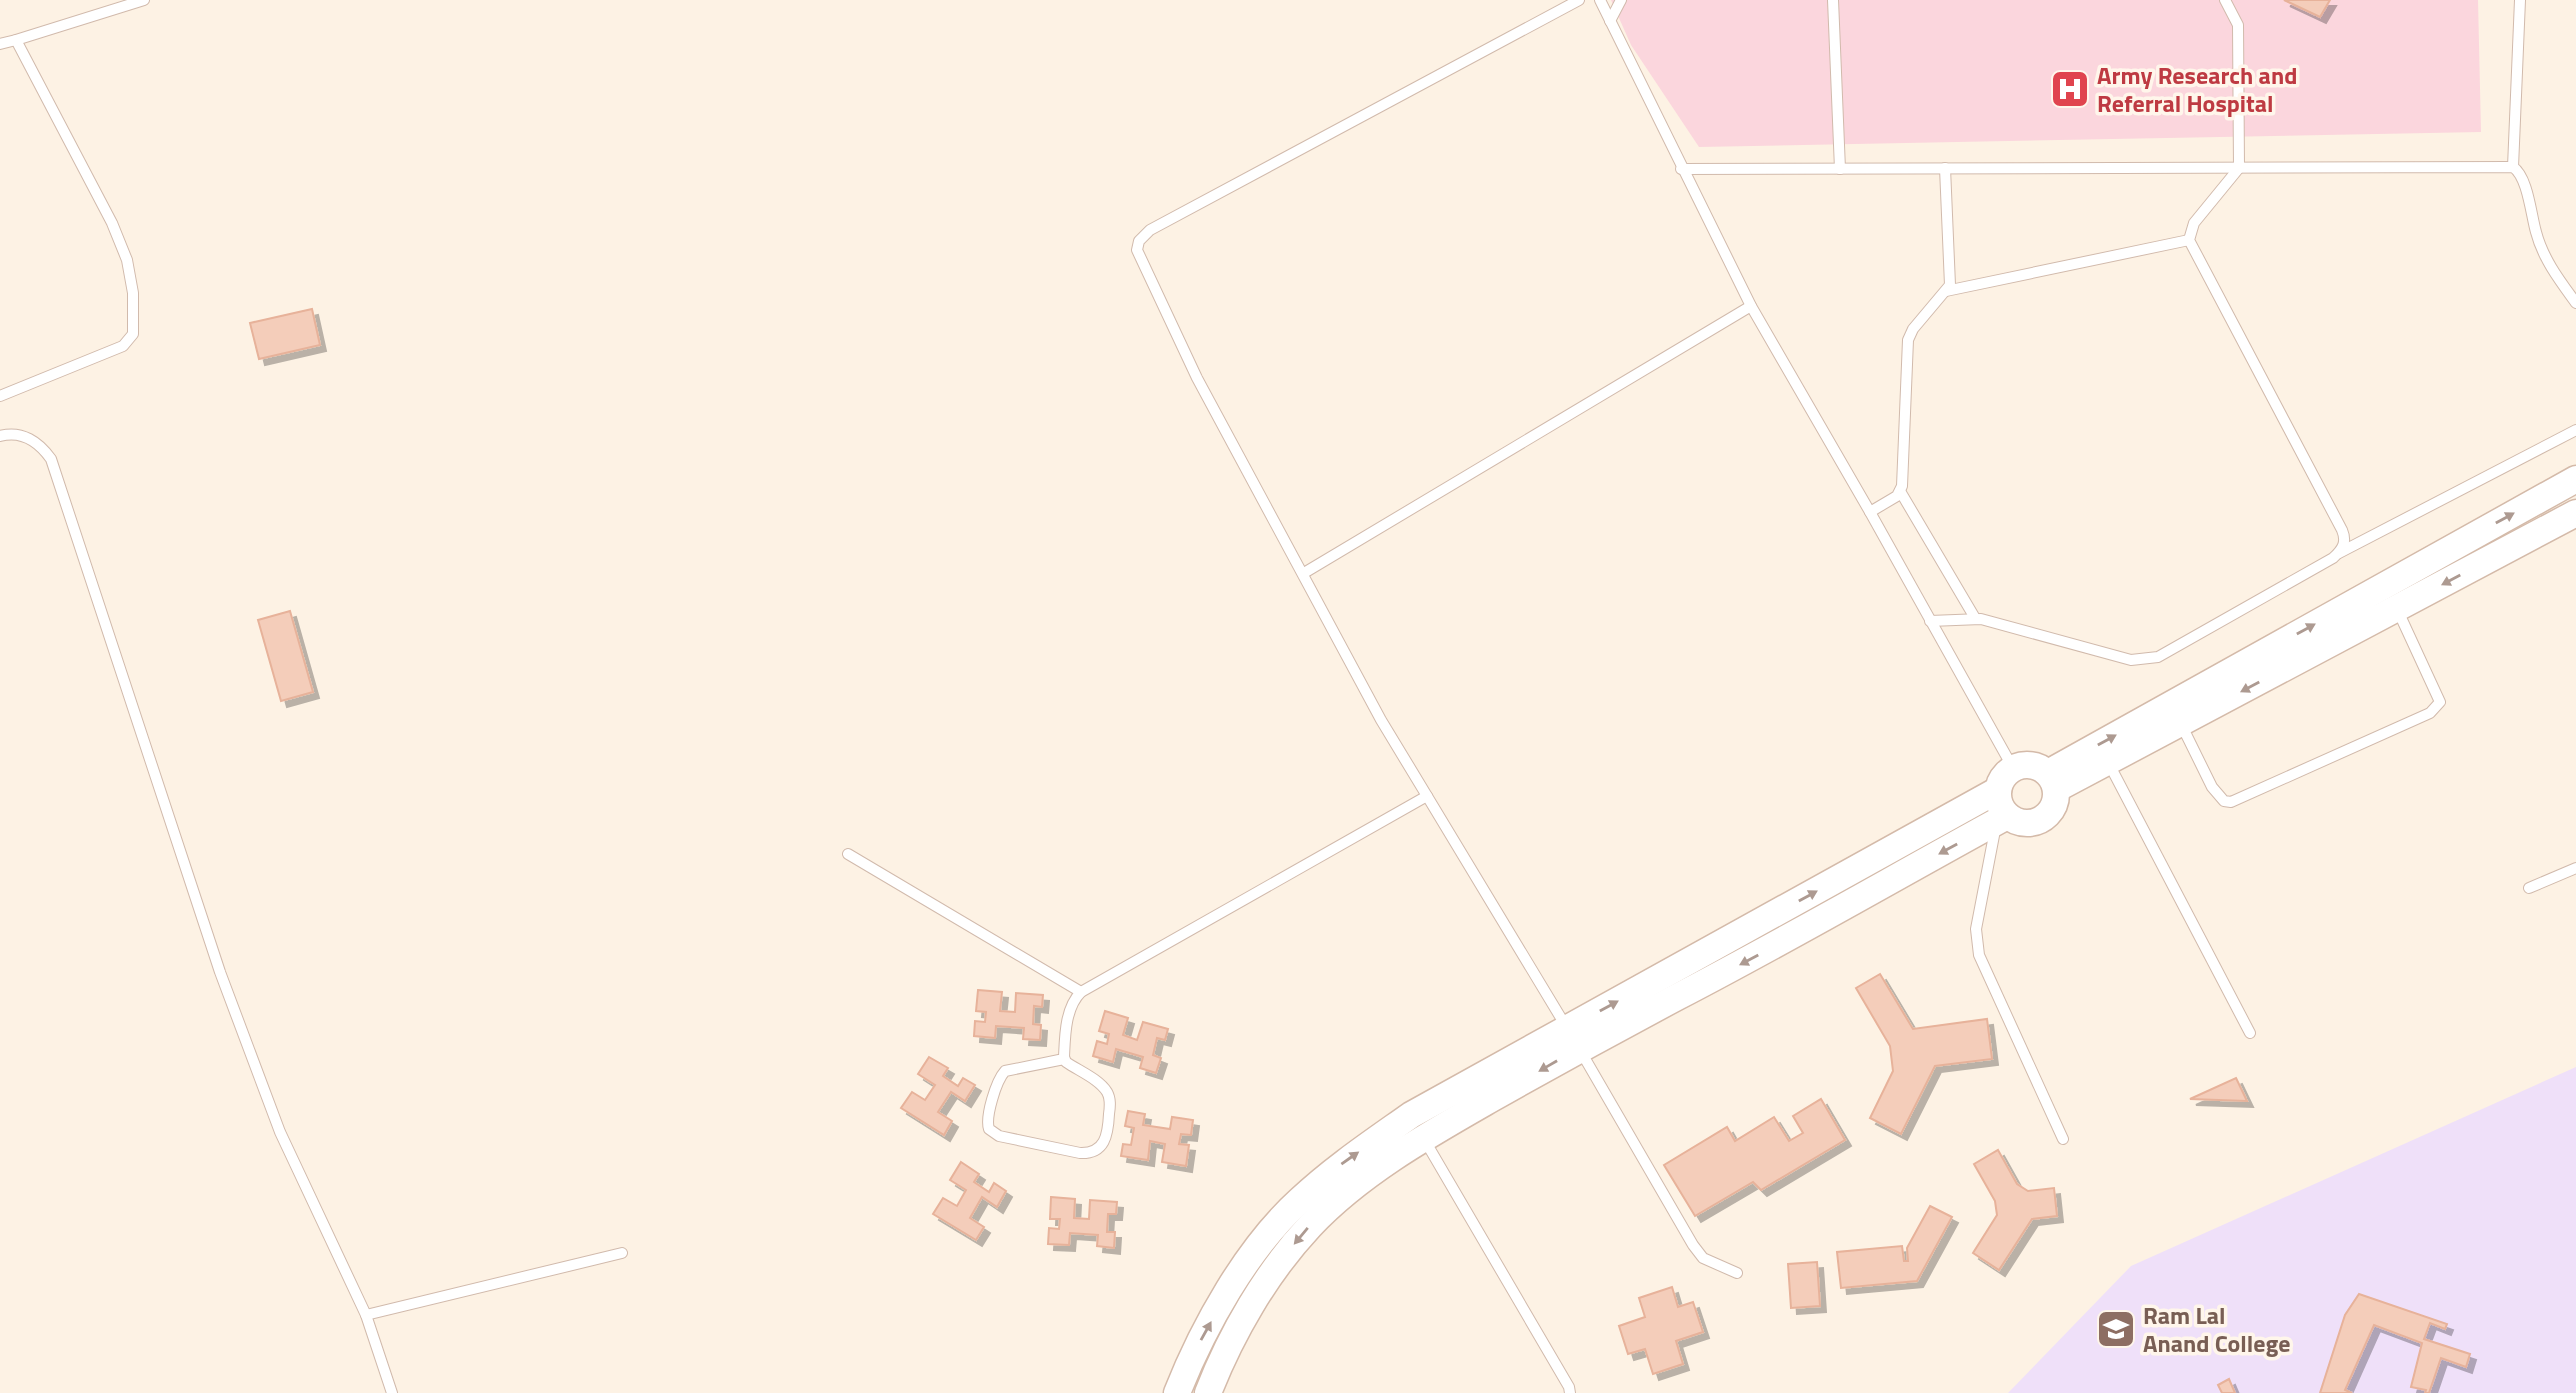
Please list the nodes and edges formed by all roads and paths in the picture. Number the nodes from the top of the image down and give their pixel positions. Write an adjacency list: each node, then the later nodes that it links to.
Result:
1 (144, 0): 9 (lane)
2 (1579, 0): 28 (lane)
3 (1600, 0): 8 (lane)
4 (1621, 0): 8 (lane)
5 (1833, 0): 15 (lane)
6 (2225, 0): 13 (lane)
7 (2520, 0): 11 (lane)
8 (1610, 21): 14 (lane)
9 (16, 40): 10 (lane); 20 (lane)
10 (0, 44)
11 (2513, 167): 13 (lane); 18 (lane)
12 (1945, 168): 13 (lane); 15 (lane); 17 (lane)
13 (2239, 168): 16 (lane)
14 (1681, 169): 15 (lane); 19 (lane)
15 (1840, 169)
16 (2189, 240): 17 (lane); 27 (lane)
17 (1947, 291): 24 (lane)
18 (2576, 303)
19 (1751, 306): 25 (lane); 28 (lane)
20 (0, 396)
21 (2576, 430): 27 (lane)
22 (0, 436): 51 (lane)
23 (2576, 479): 29 (main road, one-way to 23)
24 (1900, 491): 25 (lane); 31 (lane)
25 (1870, 512): 32 (lane)
26 (2576, 513): 30 (main road, one-way to 30)
27 (2339, 553): 31 (lane)
28 (1304, 573): 38 (lane)
29 (2384, 586): 30 (lane); 36 (main road, one-way to 29)
30 (2397, 609): 33 (main road, one-way to 33); 33 (lane)
31 (1975, 618): 32 (lane)
32 (1930, 621): 35 (lane)
33 (2181, 723): 34 (main road)
34 (2108, 762): 36 (main road); 44 (lane)
35 (2013, 768): 36 (main road); 37 (main road)
36 (2052, 781): 39 (main road)
37 (1998, 790): 39 (main road); 45 (main road, one-way to 37)
38 (1427, 796): 43 (lane); 45 (lane)
39 (2002, 819): 45 (main road, one-way to 45); 48 (lane)
40 (848, 854): 43 (lane)
41 (2576, 868): 42 (lane)
42 (2529, 888)
43 (1081, 992): 46 (lane)
44 (2250, 1033)
45 (1574, 1039): 47 (main road); 50 (lane)
46 (1064, 1059): 46 (lane)
47 (1417, 1126): 53 (main road, one-way to 47); 54 (main road, one-way to 54); 55 (lane)
48 (2063, 1139)
49 (622, 1253): 51 (lane)
50 (1737, 1273)
51 (366, 1315): 52 (lane)
52 (392, 1393)
53 (1177, 1393)
54 (1208, 1393)
55 (1570, 1393)

